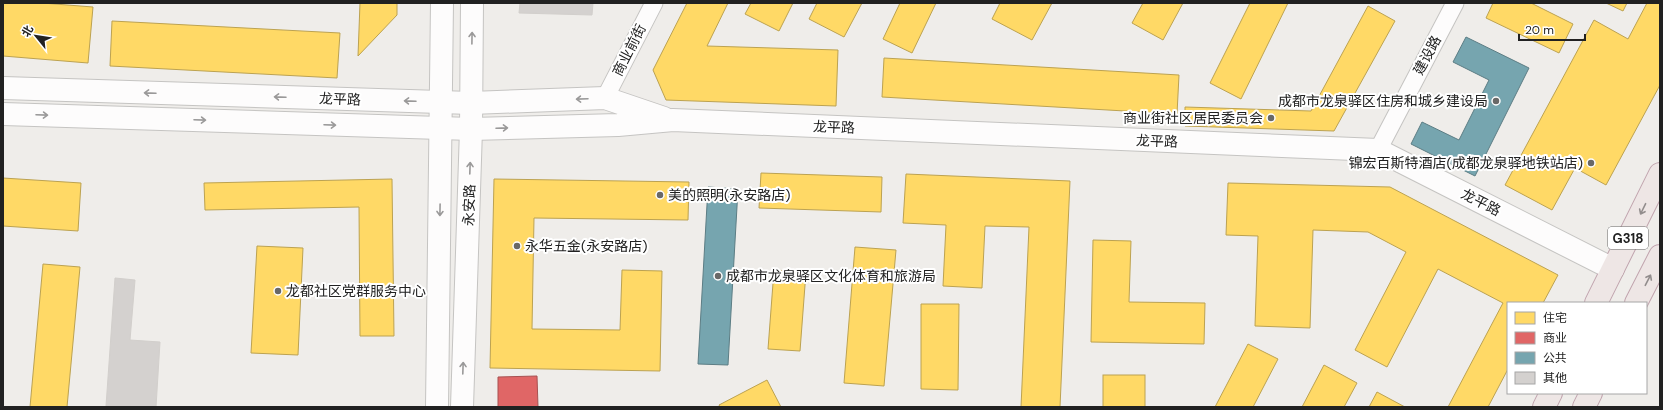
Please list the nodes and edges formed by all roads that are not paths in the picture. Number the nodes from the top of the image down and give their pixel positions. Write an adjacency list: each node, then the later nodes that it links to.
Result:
1 (442, 3): 7 (street)
2 (472, 3): 8 (street, 永安路, one-way to 2)
3 (654, 3): 6 (street, 商业前街)
4 (1454, 3): 13 (street, 建设路)
5 (3, 88): 7 (street, 龙平路, one-way to 5)
6 (605, 98): 8 (street, 龙平路, one-way to 8); 10 (street, 龙平路)
7 (440, 102): 8 (street, 龙平路); 11 (street)
8 (471, 102): 12 (street, 永安路)
9 (3, 114): 11 (street, 龙平路, one-way to 11)
10 (673, 120): 12 (street, 龙平路, one-way to 10); 13 (street, 龙平路)
11 (441, 128): 12 (street, 龙平路); 21 (street, one-way to 21)
12 (471, 129): 22 (street, 永安路, one-way to 12)
13 (1378, 150): 16 (street, 龙平路)
14 (1660, 174): 16 (highway, G318, one-way to 16)
15 (1660, 256): 18 (highway, G318, one-way to 15)
16 (1613, 270): 17 (highway, G318)
17 (1597, 302)
18 (1637, 302)
19 (1550, 394): 23 (highway)
20 (1590, 394): 24 (highway)
21 (437, 407)
22 (462, 407)
23 (1544, 407)
24 (1584, 407)

